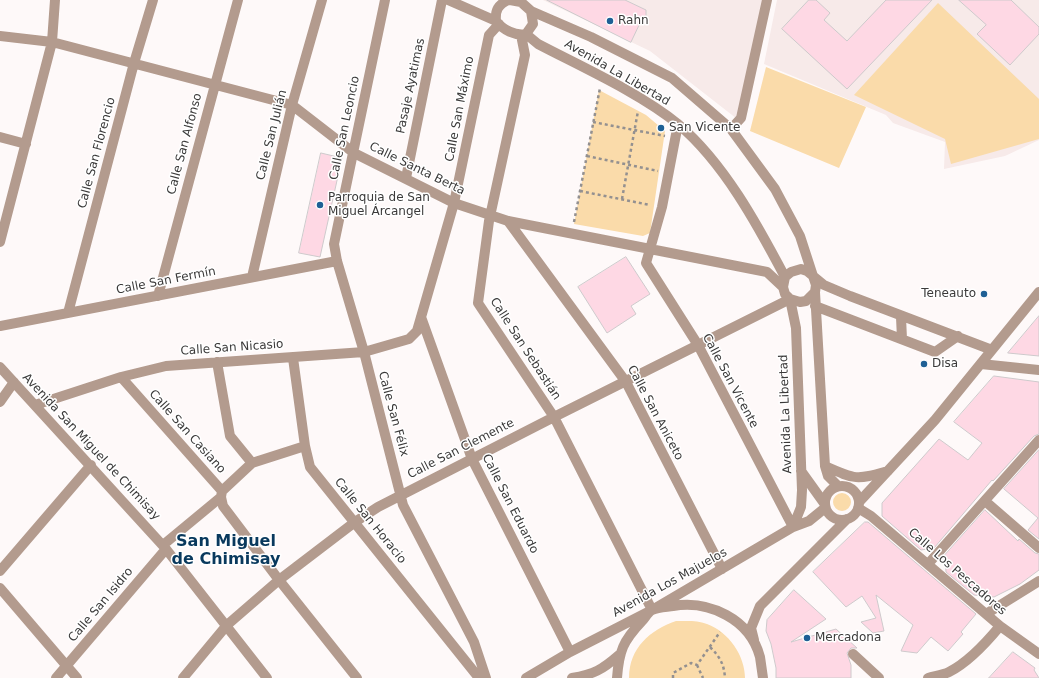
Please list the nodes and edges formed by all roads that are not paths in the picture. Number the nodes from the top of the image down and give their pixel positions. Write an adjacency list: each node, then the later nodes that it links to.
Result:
1 (55, 0): 14 (street)
2 (153, 0): 15 (street, Calle San Florencio)
3 (238, 0): 16 (street, Calle San Alfonso)
4 (322, 0): 17 (street, Calle San Julián)
5 (385, 0): 22 (street, Calle San Leoncio)
6 (442, 0): 23 (street, Pasaje Ayatimas)
7 (448, 0): 11 (street)
8 (509, 0): 10 (street); 11 (street)
9 (767, 0): 19 (street)
10 (531, 11): 12 (street); 19 (street, Avenida La Libertad)
11 (497, 23): 12 (street); 24 (street, Calle San Máximo)
12 (524, 34): 18 (street, Avenida La Libertad); 25 (street, Calle San Sebastián)
13 (0, 36): 14 (street, Calle Santa Berta)
14 (52, 42): 15 (street, Calle Santa Berta); 21 (street)
15 (134, 63): 16 (street, Calle Santa Berta); 41 (street, Calle San Florencio)
16 (214, 83): 17 (street, Calle Santa Berta); 38 (street, Calle San Alfonso)
17 (292, 105): 22 (street, Calle Santa Berta); 33 (street, Calle San Julián)
18 (678, 124): 30 (street, Calle San Vicente); 34 (street, Avenida La Libertad)
19 (731, 129): 32 (street, Avenida La Libertad)
20 (0, 137): 21 (street)
21 (26, 144): 29 (street)
22 (354, 153): 23 (street, Calle Santa Berta); 31 (street, Calle San Leoncio)
23 (406, 178): 24 (street, Calle Santa Berta)
24 (454, 203): 25 (street, Calle Santa Berta); 42 (street, Calle San Máximo)
25 (490, 215): 26 (street, Calle Santa Berta); 60 (street, Calle San Sebastián)
26 (508, 221): 27 (street, Calle Santa Berta); 28 (street, Calle San Aniceto)
27 (541, 227): 28 (street); 30 (street, Calle Santa Berta)
28 (524, 240): 57 (street, Calle San Aniceto)
29 (0, 242)
30 (649, 249): 35 (street, Calle Santa Berta); 47 (street, Calle San Vicente)
31 (336, 261): 33 (street, Calle San Fermín); 49 (street, Calle San Félix)
32 (813, 276): 34 (street); 36 (street); 43 (street)
33 (252, 277): 38 (street, Calle San Fermín)
34 (786, 277): 35 (street)
35 (783, 287): 39 (street)
36 (815, 292): 39 (street); 40 (street)
37 (1039, 292): 48 (street)
38 (158, 296): 41 (street, Calle San Fermín)
39 (790, 299): 47 (street, Calle San Clemente); 67 (street, Avenida La Libertad)
40 (815, 306): 46 (street); 66 (street)
41 (68, 313): 44 (street, Calle San Fermín)
42 (421, 317): 49 (street, Calle San Nicasio); 63 (street, Calle San Eduardo)
43 (901, 317): 45 (street); 46 (street)
44 (0, 326)
45 (958, 336): 46 (street); 48 (street)
46 (902, 339)
47 (698, 345): 57 (street, Calle San Clemente); 78 (street, Calle San Vicente)
48 (992, 350): 52 (street)
49 (364, 352): 50 (street, Calle San Nicasio); 72 (street, Calle San Félix)
50 (293, 358): 51 (street, Calle San Nicasio); 62 (street, Calle San Horacio)
51 (217, 362): 55 (street, Calle San Nicasio); 64 (street)
52 (981, 364): 54 (street); 68 (street)
53 (0, 367): 56 (street, Avenida San Miguel de Chimisay)
54 (1039, 370)
55 (120, 377): 59 (street, Calle San Nicasio); 71 (street, Calle San Casiano)
56 (14, 382): 58 (street); 59 (street, Avenida San Miguel de Chimisay)
57 (626, 382): 60 (street, Calle San Clemente); 82 (street, Calle San Aniceto)
58 (0, 402)
59 (35, 405): 65 (street, Avenida San Miguel de Chimisay)
60 (554, 417): 63 (street, Calle San Clemente); 87 (street, Calle San Sebastián)
61 (1039, 440): 73 (street)
62 (305, 446): 64 (street, Calle San Isidro); 77 (street, Calle San Horacio)
63 (472, 459): 72 (street, Calle San Clemente); 92 (street, Calle San Eduardo)
64 (252, 463): 71 (street, Calle San Isidro)
65 (91, 465): 79 (street, Avenida San Miguel de Chimisay); 83 (street)
66 (825, 466): 68 (street); 69 (street)
67 (800, 470): 75 (street); 78 (street, Avenida La Libertad)
68 (888, 471): 70 (street); 74 (street)
69 (838, 486): 70 (street); 75 (street)
70 (853, 490): 74 (street)
71 (222, 494): 79 (street, Calle San Isidro); 84 (street, Calle San Casiano)
72 (401, 495): 77 (street, Calle San Clemente); 103 (street, Calle San Félix)
73 (985, 501): 80 (street); 81 (street)
74 (858, 505): 76 (street); 81 (street, Calle Los Pescadores)
75 (824, 506): 76 (street); 78 (street, Avenida Los Majuelos)
76 (847, 519): 91 (street)
77 (355, 522): 84 (street, Calle San Clemente); 102 (street, Calle San Horacio)
78 (793, 527): 82 (street, Avenida Los Majuelos)
79 (164, 547): 89 (street, Avenida San Miguel de Chimisay); 96 (street, Calle San Isidro)
80 (1039, 548)
81 (928, 564): 88 (street, Calle Los Pescadores)
82 (722, 569): 87 (street, Avenida Los Majuelos)
83 (0, 571)
84 (279, 580): 89 (street, Calle San Clemente); 101 (street, Calle San Casiano)
85 (1039, 581): 88 (street)
86 (0, 588): 96 (street)
87 (652, 610): 91 (street); 92 (street, Avenida Los Majuelos); 95 (street)
88 (986, 614): 90 (street, Calle Los Pescadores)
89 (227, 625): 99 (street, Calle San Clemente); 100 (street, Avenida San Miguel de Chimisay)
90 (1000, 626): 94 (street, Calle Los Pescadores); 109 (street)
91 (754, 644): 107 (street)
92 (570, 652): 104 (street, Avenida Los Majuelos)
93 (853, 654): 108 (street)
94 (1039, 654)
95 (619, 656): 105 (street); 106 (street)
96 (66, 666): 97 (street, Calle San Isidro); 98 (street)
97 (56, 678)
98 (77, 678)
99 (183, 678)
100 (267, 678)
101 (357, 678)
102 (479, 678)
103 (486, 678)
104 (526, 678)
105 (572, 678)
106 (617, 678)
107 (762, 678)
108 (879, 678)
109 (928, 678)

